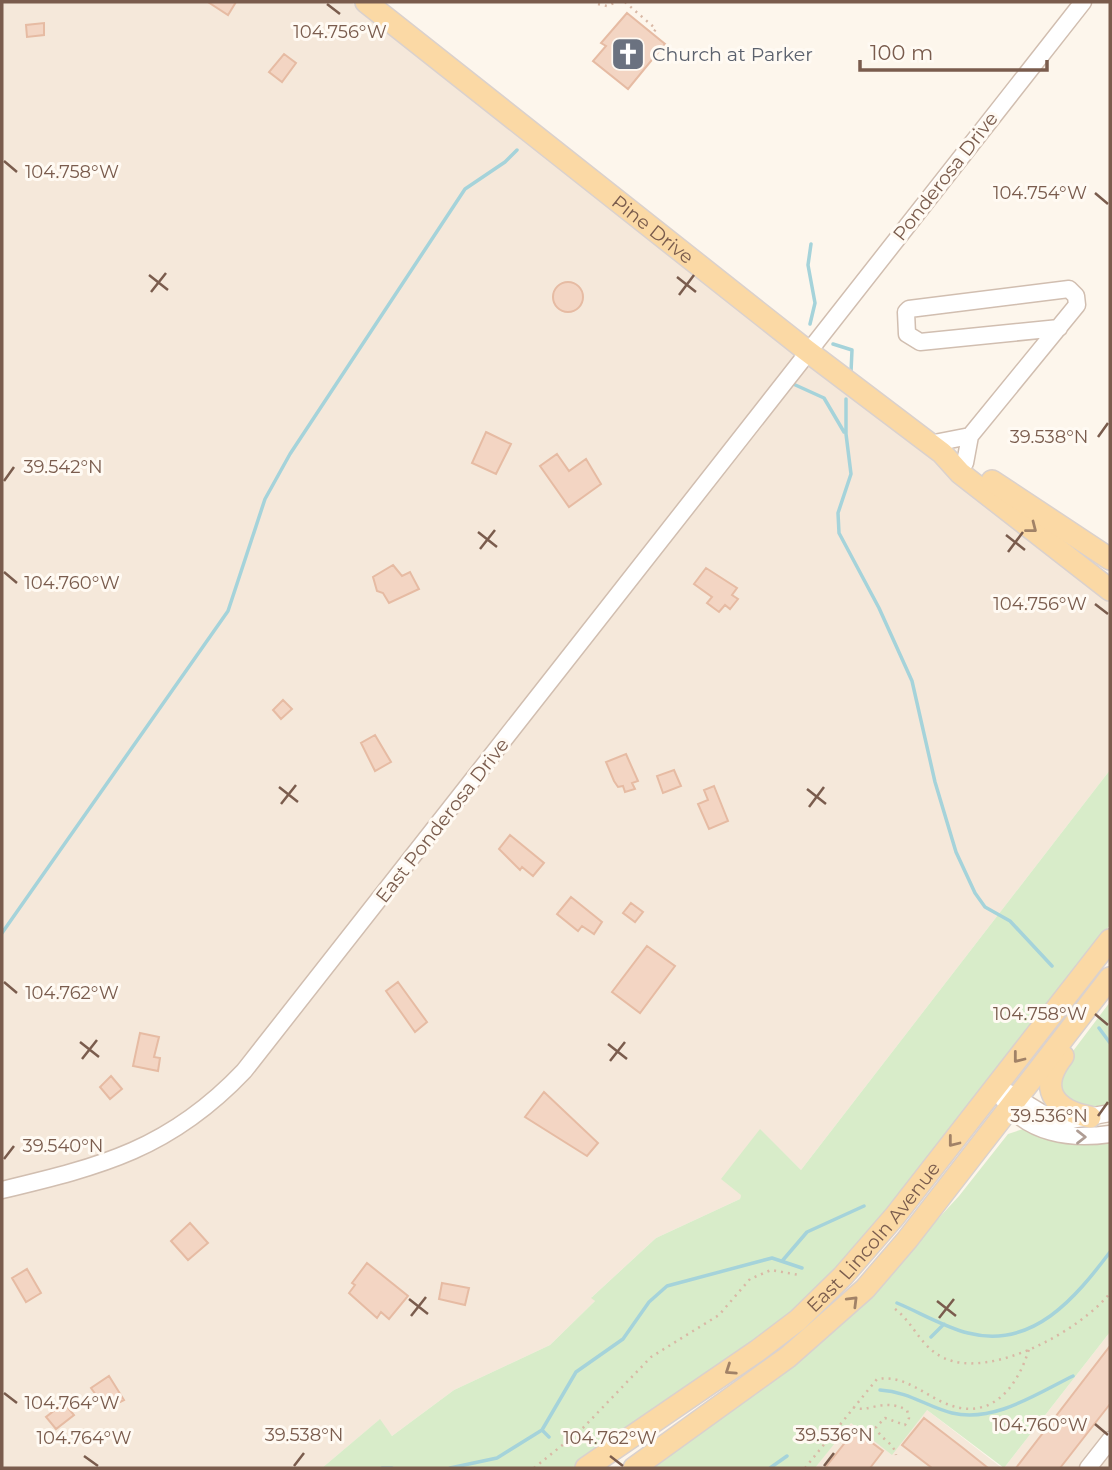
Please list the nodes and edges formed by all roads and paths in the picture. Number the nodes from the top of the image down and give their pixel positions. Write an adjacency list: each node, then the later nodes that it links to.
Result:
1 (366, 2): 10 (main road, Pine Drive)
2 (616, 2): 5 (path)
3 (625, 2): 6 (path)
4 (1083, 2): 10 (street, Ponderosa Drive)
5 (598, 4)
6 (641, 16): 7 (path); 8 (path)
7 (636, 21)
8 (652, 34)
9 (1059, 328): 9 (street); 11 (street)
10 (806, 350): 12 (main road, Pine Drive); 22 (street, East Ponderosa Drive)
11 (970, 436): 12 (street); 13 (street)
12 (936, 449): 13 (main road, Pine Drive); 15 (main road, Pine Drive, one-way to 15)
13 (965, 463): 14 (main road, Pine Drive)
14 (1110, 559)
15 (1110, 590)
16 (1108, 943): 18 (main road, East Lincoln Avenue, one-way to 18)
17 (1105, 985): 19 (main road, East Lincoln Avenue); 20 (main road)
18 (995, 1088): 19 (street); 31 (main road, East Lincoln Avenue, one-way to 31)
19 (1014, 1102): 20 (street); 21 (street, one-way to 21); 32 (main road, East Lincoln Avenue, one-way to 19)
20 (1100, 1115)
21 (1110, 1134)
22 (2, 1190)
23 (799, 1275): 30 (path)
24 (1110, 1293): 26 (path)
25 (895, 1309): 26 (path)
26 (1029, 1349): 27 (path)
27 (853, 1407): 29 (path); 33 (path)
28 (1110, 1440): 34 (street)
29 (896, 1455)
30 (534, 1468)
31 (586, 1468)
32 (634, 1468)
33 (805, 1468)
34 (1088, 1468)

